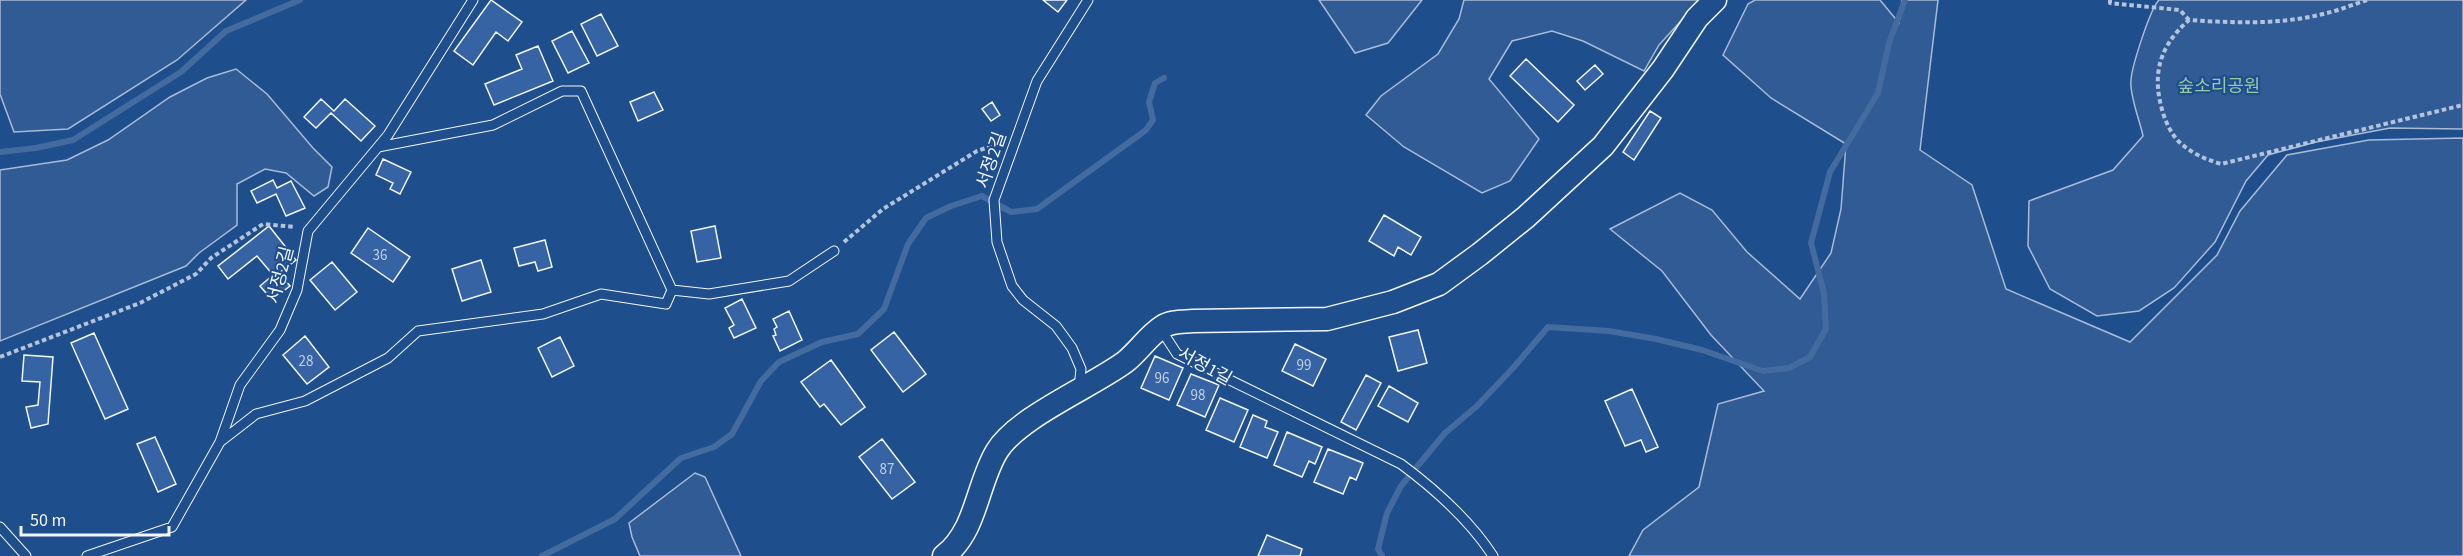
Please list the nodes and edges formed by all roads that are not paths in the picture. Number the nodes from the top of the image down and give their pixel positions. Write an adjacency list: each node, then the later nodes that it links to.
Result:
1 (473, 0): 4 (lane, 서정2길)
2 (1088, 0): 8 (lane, 서정2길)
3 (1715, 0): 7 (street)
4 (378, 147): 6 (lane); 9 (lane, 서정2길)
5 (834, 251): 6 (lane)
6 (672, 290): 9 (lane)
7 (1160, 328): 8 (street); 14 (lane, 서정1길)
8 (1079, 390): 13 (street)
9 (220, 442): 12 (lane, 서정2길)
10 (0, 527): 11 (lane)
11 (26, 556)
12 (87, 556)
13 (944, 556)
14 (1493, 556)

